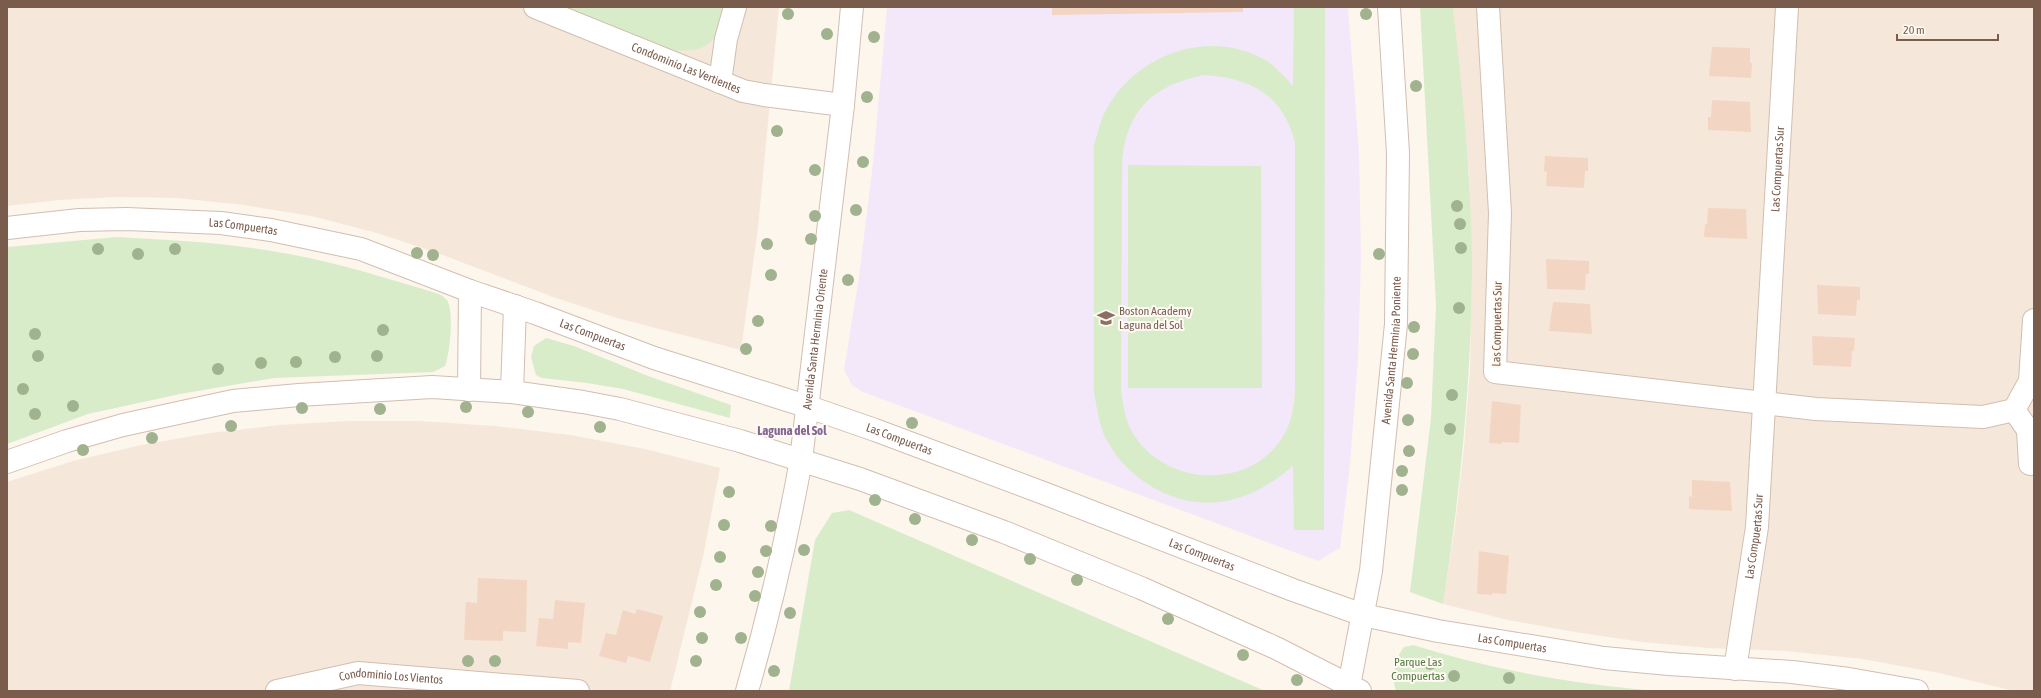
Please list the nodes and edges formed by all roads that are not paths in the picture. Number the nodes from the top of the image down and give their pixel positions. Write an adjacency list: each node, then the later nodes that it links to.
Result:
1 (535, 7): 7 (street, Condominio Las Vertientes)
2 (735, 7): 7 (street)
3 (852, 7): 8 (street, Avenida Santa Herminia Oriente)
4 (1389, 7): 21 (street, Avenida Santa Herminia Poniente)
5 (1488, 7): 15 (street, Las Compuertas Sur)
6 (1787, 7): 15 (street, Las Compuertas Sur)
7 (720, 82): 8 (street, Condominio Las Vertientes)
8 (843, 105): 16 (street, Avenida Santa Herminia Oriente)
9 (7, 228): 10 (street, Las Compuertas)
10 (470, 291): 11 (street, Las Compuertas); 13 (street)
11 (515, 306): 14 (street); 16 (street, Las Compuertas)
12 (2034, 320): 17 (street)
13 (469, 390): 14 (street); 19 (street)
14 (512, 392): 18 (street)
15 (1764, 404): 17 (street, Las Compuertas Sur); 22 (street, Las Compuertas Sur)
16 (806, 406): 18 (street, Avenida Santa Herminia Oriente); 21 (street, Las Compuertas)
17 (2014, 410): 20 (street)
18 (801, 460): 23 (street); 26 (street, Avenida Santa Herminia Oriente)
19 (7, 462)
20 (2030, 464)
21 (1363, 615): 22 (street, Las Compuertas); 23 (street, Avenida Santa Herminia Poniente)
22 (1735, 668): 27 (street, Las Compuertas)
23 (1352, 689)
24 (277, 691): 25 (street, Condominio Los Vientos)
25 (578, 691)
26 (747, 691)
27 (1917, 691)

